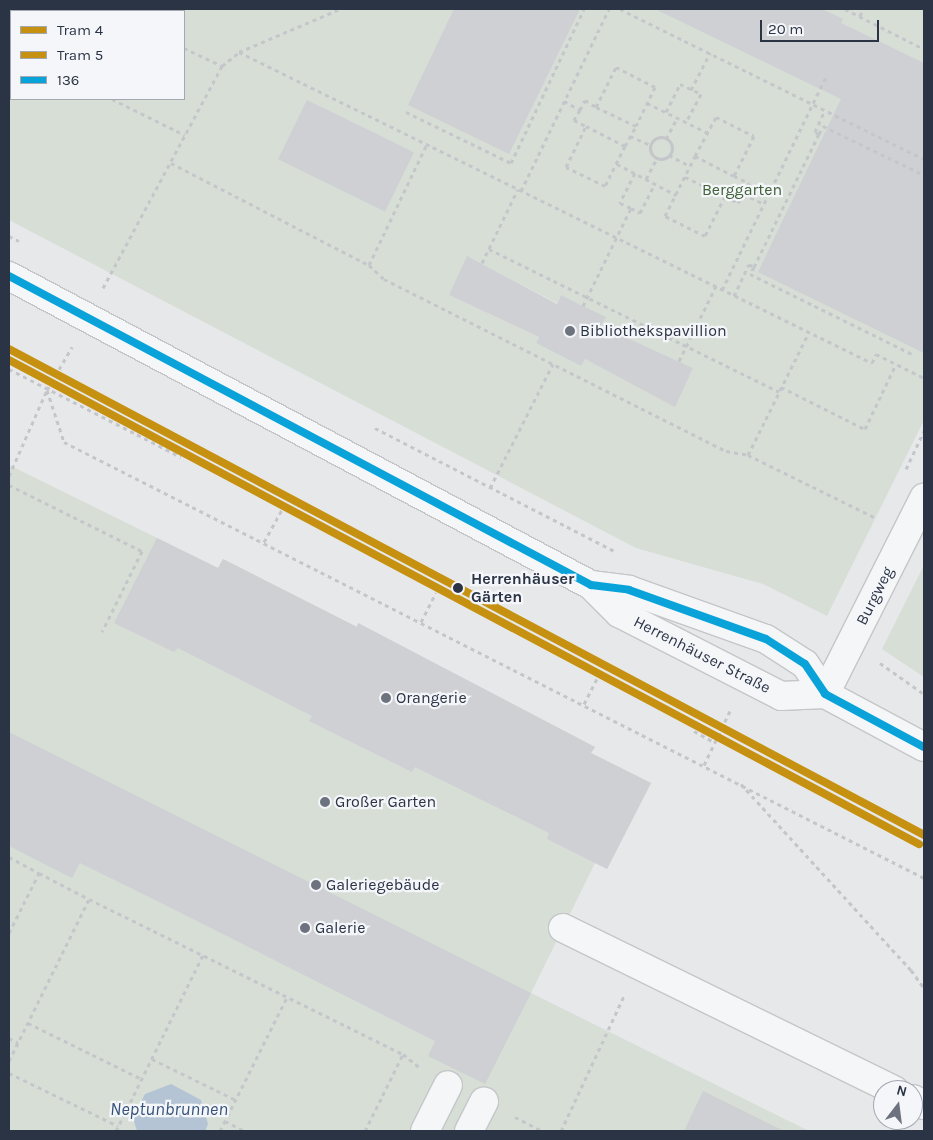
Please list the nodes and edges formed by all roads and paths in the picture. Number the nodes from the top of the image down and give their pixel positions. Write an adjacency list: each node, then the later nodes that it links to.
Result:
1 (584, 9): 22 (path)
2 (609, 9): 16 (path)
3 (620, 9): 11 (path)
4 (845, 9): 7 (path)
5 (864, 9): 7 (path)
6 (338, 10): 10 (path)
7 (860, 16): 9 (path)
8 (185, 48): 12 (path)
9 (924, 48)
10 (239, 52): 12 (path); 33 (path)
11 (710, 53): 14 (path); 18 (path)
12 (222, 66): 30 (path)
13 (826, 77): 18 (path)
14 (691, 90): 23 (path); 25 (path)
15 (114, 100): 30 (path)
16 (564, 101): 20 (path); 49 (path)
17 (647, 102): 19 (path); 23 (path); 27 (path)
18 (813, 104): 21 (path); 53 (path)
19 (596, 107): 20 (path); 27 (path)
20 (580, 110): 26 (path)
21 (825, 110): 29 (path); 39 (path)
22 (406, 112)
23 (666, 112): 24 (path)
24 (677, 118): 25 (path); 32 (path)
25 (686, 122): 28 (path)
26 (586, 126): 34 (path); 41 (path)
27 (636, 126): 31 (path)
28 (708, 133): 37 (path); 45 (path)
29 (819, 134): 44 (path); 61 (path)
30 (185, 135): 40 (path)
31 (630, 136): 34 (path); 35 (path)
32 (666, 139): 35 (path); 36 (path)
33 (427, 144): 49 (path); 60 (path)
34 (626, 146): 41 (path)
35 (650, 146): 38 (path)
36 (669, 155): 38 (path); 42 (path)
37 (696, 156): 42 (path); 45 (path)
38 (657, 158): 47 (path)
39 (924, 159)
40 (171, 163): 60 (path); 65 (path)
41 (616, 164): 43 (path)
42 (690, 166): 46 (path)
43 (635, 174): 47 (path); 54 (path)
44 (924, 175)
45 (734, 176): 50 (path)
46 (685, 177): 51 (path); 52 (path)
47 (646, 179): 48 (path)
48 (655, 184): 51 (path); 54 (path)
49 (519, 190): 56 (path); 58 (path)
50 (743, 194): 52 (path); 53 (path)
51 (676, 195): 52 (path)
52 (725, 196)
53 (764, 204): 66 (path)
54 (631, 208): 56 (path)
55 (9, 236): 57 (path)
56 (616, 237): 64 (path); 69 (path)
57 (26, 245)
58 (489, 249): 59 (path); 69 (path)
59 (482, 263)
60 (369, 265): 76 (path)
61 (754, 267): 68 (path); 74 (path)
62 (9, 276): 71 (street, Herrenhäuser Straße)
63 (95, 282): 65 (path)
64 (716, 286): 66 (path); 73 (path)
65 (104, 287): 67 (path); 71 (path)
66 (722, 290): 68 (path)
67 (112, 292)
68 (734, 296): 72 (path)
69 (587, 298): 70 (path); 73 (path)
70 (583, 306)
71 (87, 317): 81 (path); 94 (street, Herrenhäuser Straße)
72 (809, 332): 77 (path); 80 (path)
73 (686, 346): 75 (path); 82 (path)
74 (912, 354)
75 (679, 361)
76 (553, 364): 84 (path); 88 (path)
77 (896, 364): 79 (path); 80 (path)
78 (9, 369): 81 (path)
79 (924, 378)
80 (781, 388): 82 (path)
81 (47, 390): 85 (path); 86 (path); 92 (path)
82 (779, 392): 84 (path)
83 (367, 424): 88 (path)
84 (748, 455): 91 (path)
85 (181, 457)
86 (9, 476)
87 (9, 485): 97 (path)
88 (490, 488): 93 (path)
89 (924, 498): 91 (street, Burgweg)
90 (282, 510): 92 (path)
91 (906, 533): 98 (street, Burgweg)
92 (264, 542): 96 (path)
93 (619, 554)
94 (591, 585): 100 (street, Herrenhäuser Straße); 100 (street, Herrenhäuser Straße)
95 (436, 593): 96 (path)
96 (421, 622): 102 (path)
97 (102, 632)
98 (850, 644): 100 (street, Burgweg); 101 (path)
99 (597, 679): 102 (path)
100 (825, 694): 105 (street, Herrenhäuser Straße)
101 (924, 694)
102 (584, 704): 106 (path)
103 (694, 731): 104 (path)
104 (714, 742)
105 (924, 747)
106 (739, 782): 109 (path); 115 (path)
107 (9, 857): 108 (path)
108 (39, 873): 110 (path); 112 (path)
109 (924, 878)
110 (89, 899): 113 (path); 117 (path)
111 (563, 928): 114 (street)
112 (9, 933)
113 (203, 955): 116 (path); 120 (path)
114 (639, 965): 124 (street); 136 (path)
115 (924, 988)
116 (287, 997): 126 (path); 133 (path)
117 (28, 1023): 119 (path); 123 (path)
118 (9, 1038): 119 (path)
119 (18, 1043): 121 (path)
120 (152, 1059): 123 (path); 126 (path)
121 (9, 1061)
122 (9, 1072): 129 (path)
123 (142, 1079): 129 (path)
124 (874, 1080)
125 (448, 1085): 134 (street)
126 (236, 1100): 128 (path)
127 (484, 1102): 135 (street)
128 (225, 1121): 131 (path); 132 (path)
129 (118, 1126): 130 (path)
130 (116, 1131)
131 (220, 1131)
132 (245, 1131)
133 (365, 1131)
134 (424, 1131)
135 (469, 1131)
136 (561, 1131)

